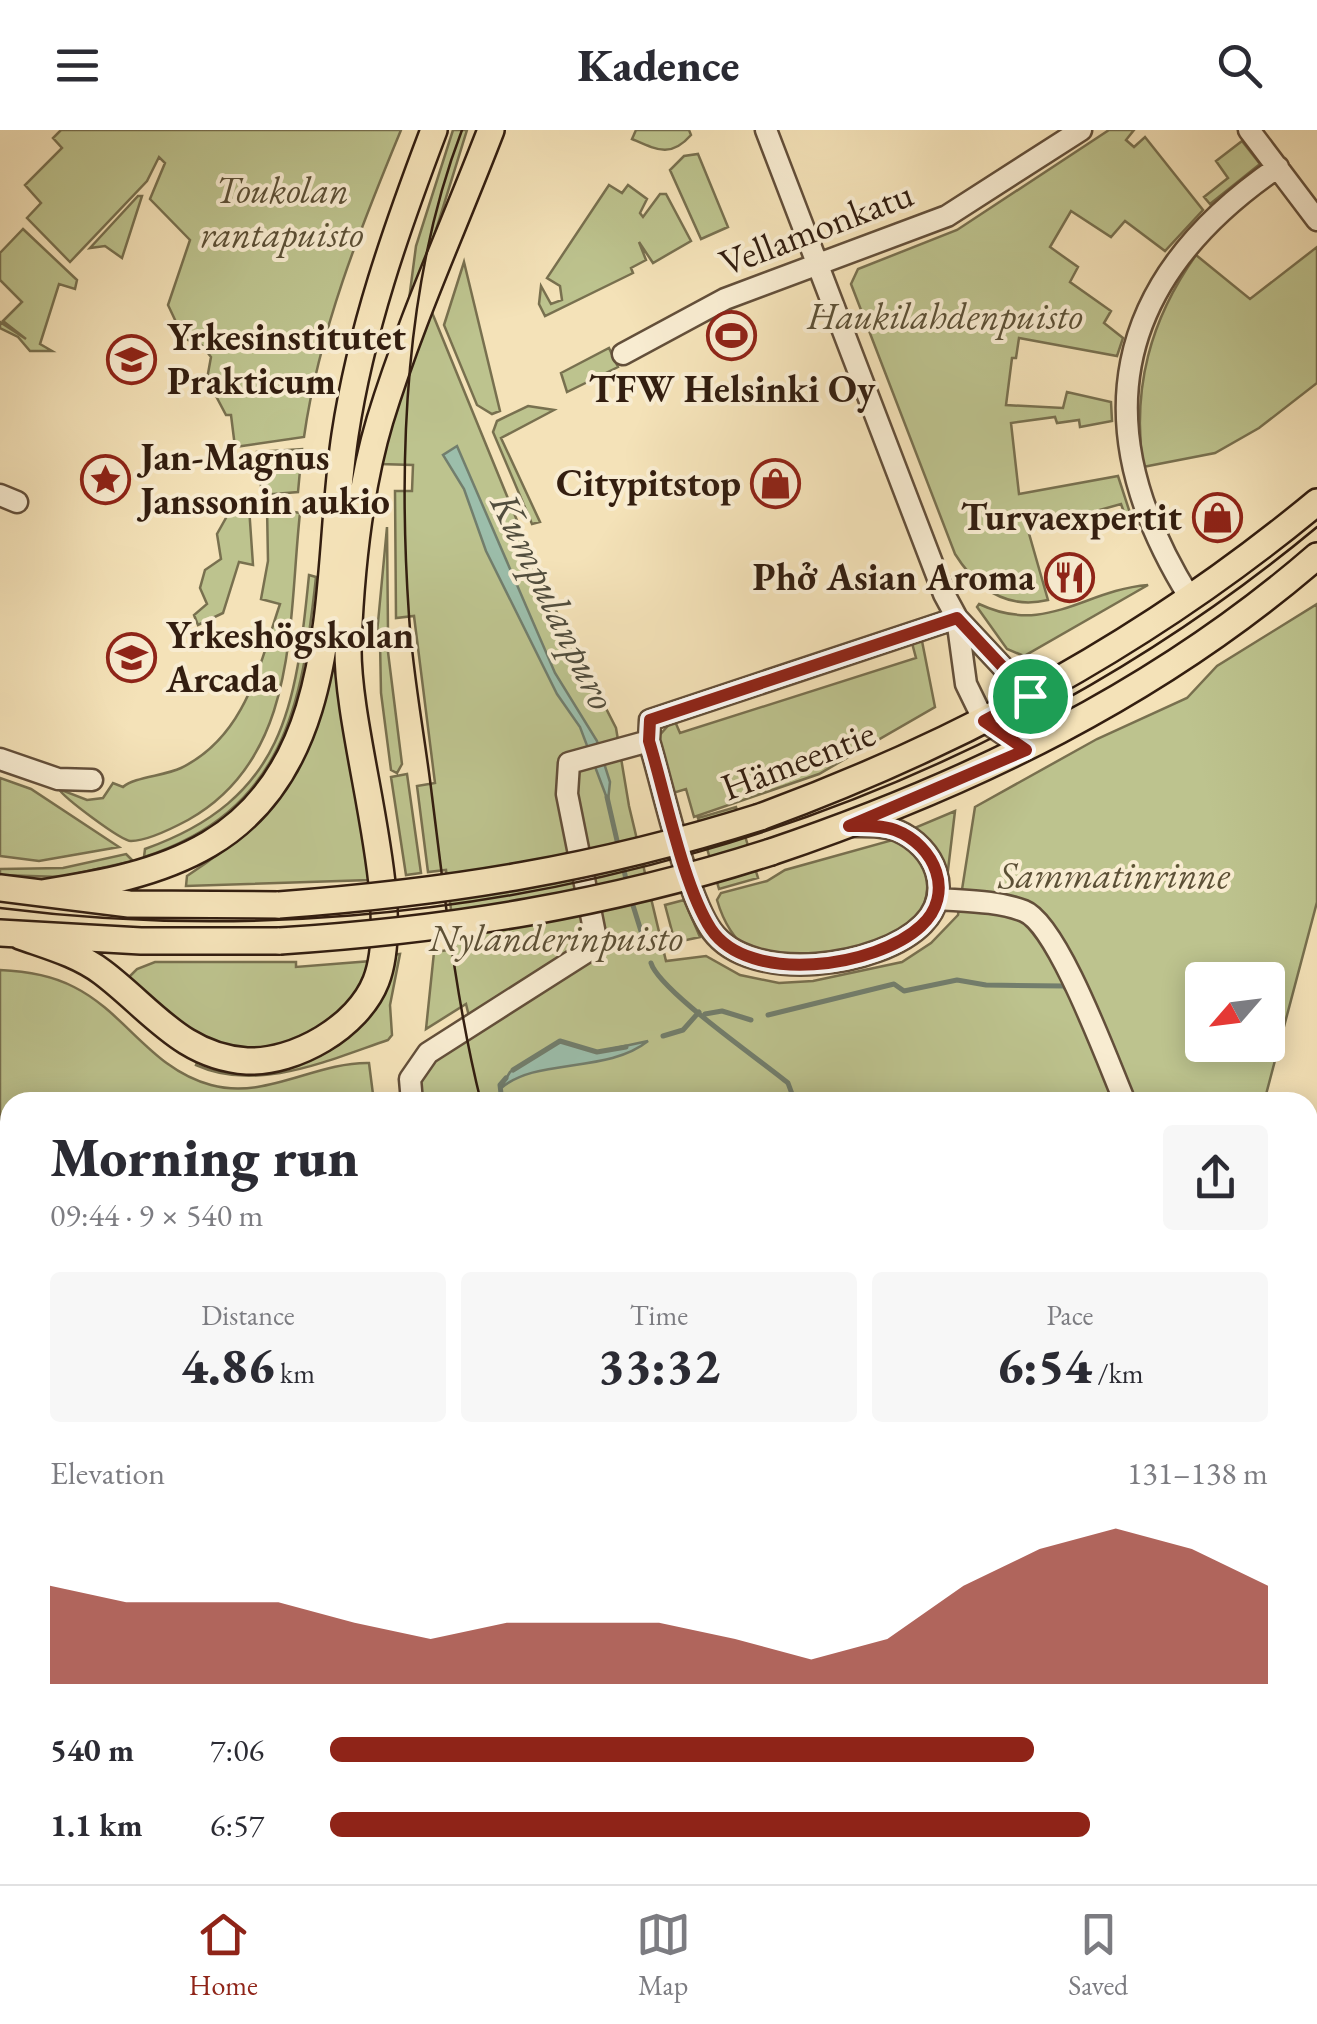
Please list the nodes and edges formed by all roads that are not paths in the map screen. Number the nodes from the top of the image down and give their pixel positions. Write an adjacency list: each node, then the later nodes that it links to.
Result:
1 (434, 130): 22 (main road)
2 (491, 130): 24 (main road)
3 (766, 130): 8 (street)
4 (1081, 130): 8 (street, Vellamonkatu)
5 (1249, 130): 6 (street)
6 (1278, 167): 7 (street); 12 (street)
7 (1317, 220)
8 (818, 264): 9 (street, Vellamonkatu); 13 (street)
9 (623, 354)
10 (1317, 502): 12 (main road, Hämeentie)
11 (1317, 556): 17 (main road, Hämeentie)
12 (1190, 598): 14 (main road, Hämeentie)
13 (957, 618): 14 (street); 15 (street); 16 (street)
14 (1030, 696): 15 (main road, Hämeentie)
15 (984, 721): 17 (street); 22 (main road, Hämeentie, bridge)
16 (649, 741): 23 (street); 25 (street)
17 (1026, 750): 20 (main road, Hämeentie)
18 (0, 759): 19 (street)
19 (92, 780)
20 (849, 826): 23 (street); 24 (main road, Hämeentie, bridge)
21 (0, 888): 22 (main road, Hämeentie)
22 (42, 894)
23 (939, 899): 26 (street)
24 (10, 934)
25 (411, 1092)
26 (1121, 1092)

